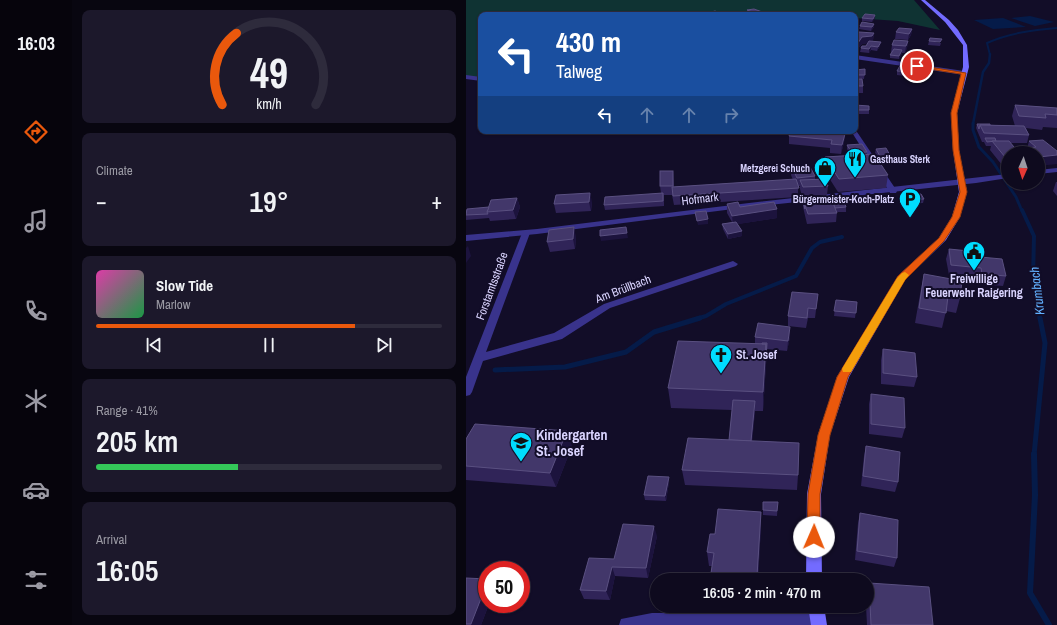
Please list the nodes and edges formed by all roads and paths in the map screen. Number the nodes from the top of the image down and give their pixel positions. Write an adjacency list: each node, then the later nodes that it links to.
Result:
1 (923, 0): 3 (main road)
2 (858, 57): 3 (street)
3 (964, 73): 10 (main road)
4 (466, 77): 5 (street)
5 (478, 79)
6 (856, 134): 11 (street)
7 (1057, 170): 8 (street)
8 (1045, 171)
9 (1001, 177): 10 (street, Hofmark)
10 (962, 182): 11 (street, Hofmark); 17 (main road)
11 (892, 191): 12 (street, Hofmark)
12 (526, 233): 13 (street, Hofmark); 15 (street, Forstamtsstraße)
13 (466, 238)
14 (733, 264): 15 (street, Am Brüllbach)
15 (479, 358): 16 (street, Forstamtsstraße)
16 (466, 392)
17 (814, 573)
18 (818, 617): 19 (street)
19 (627, 625)

